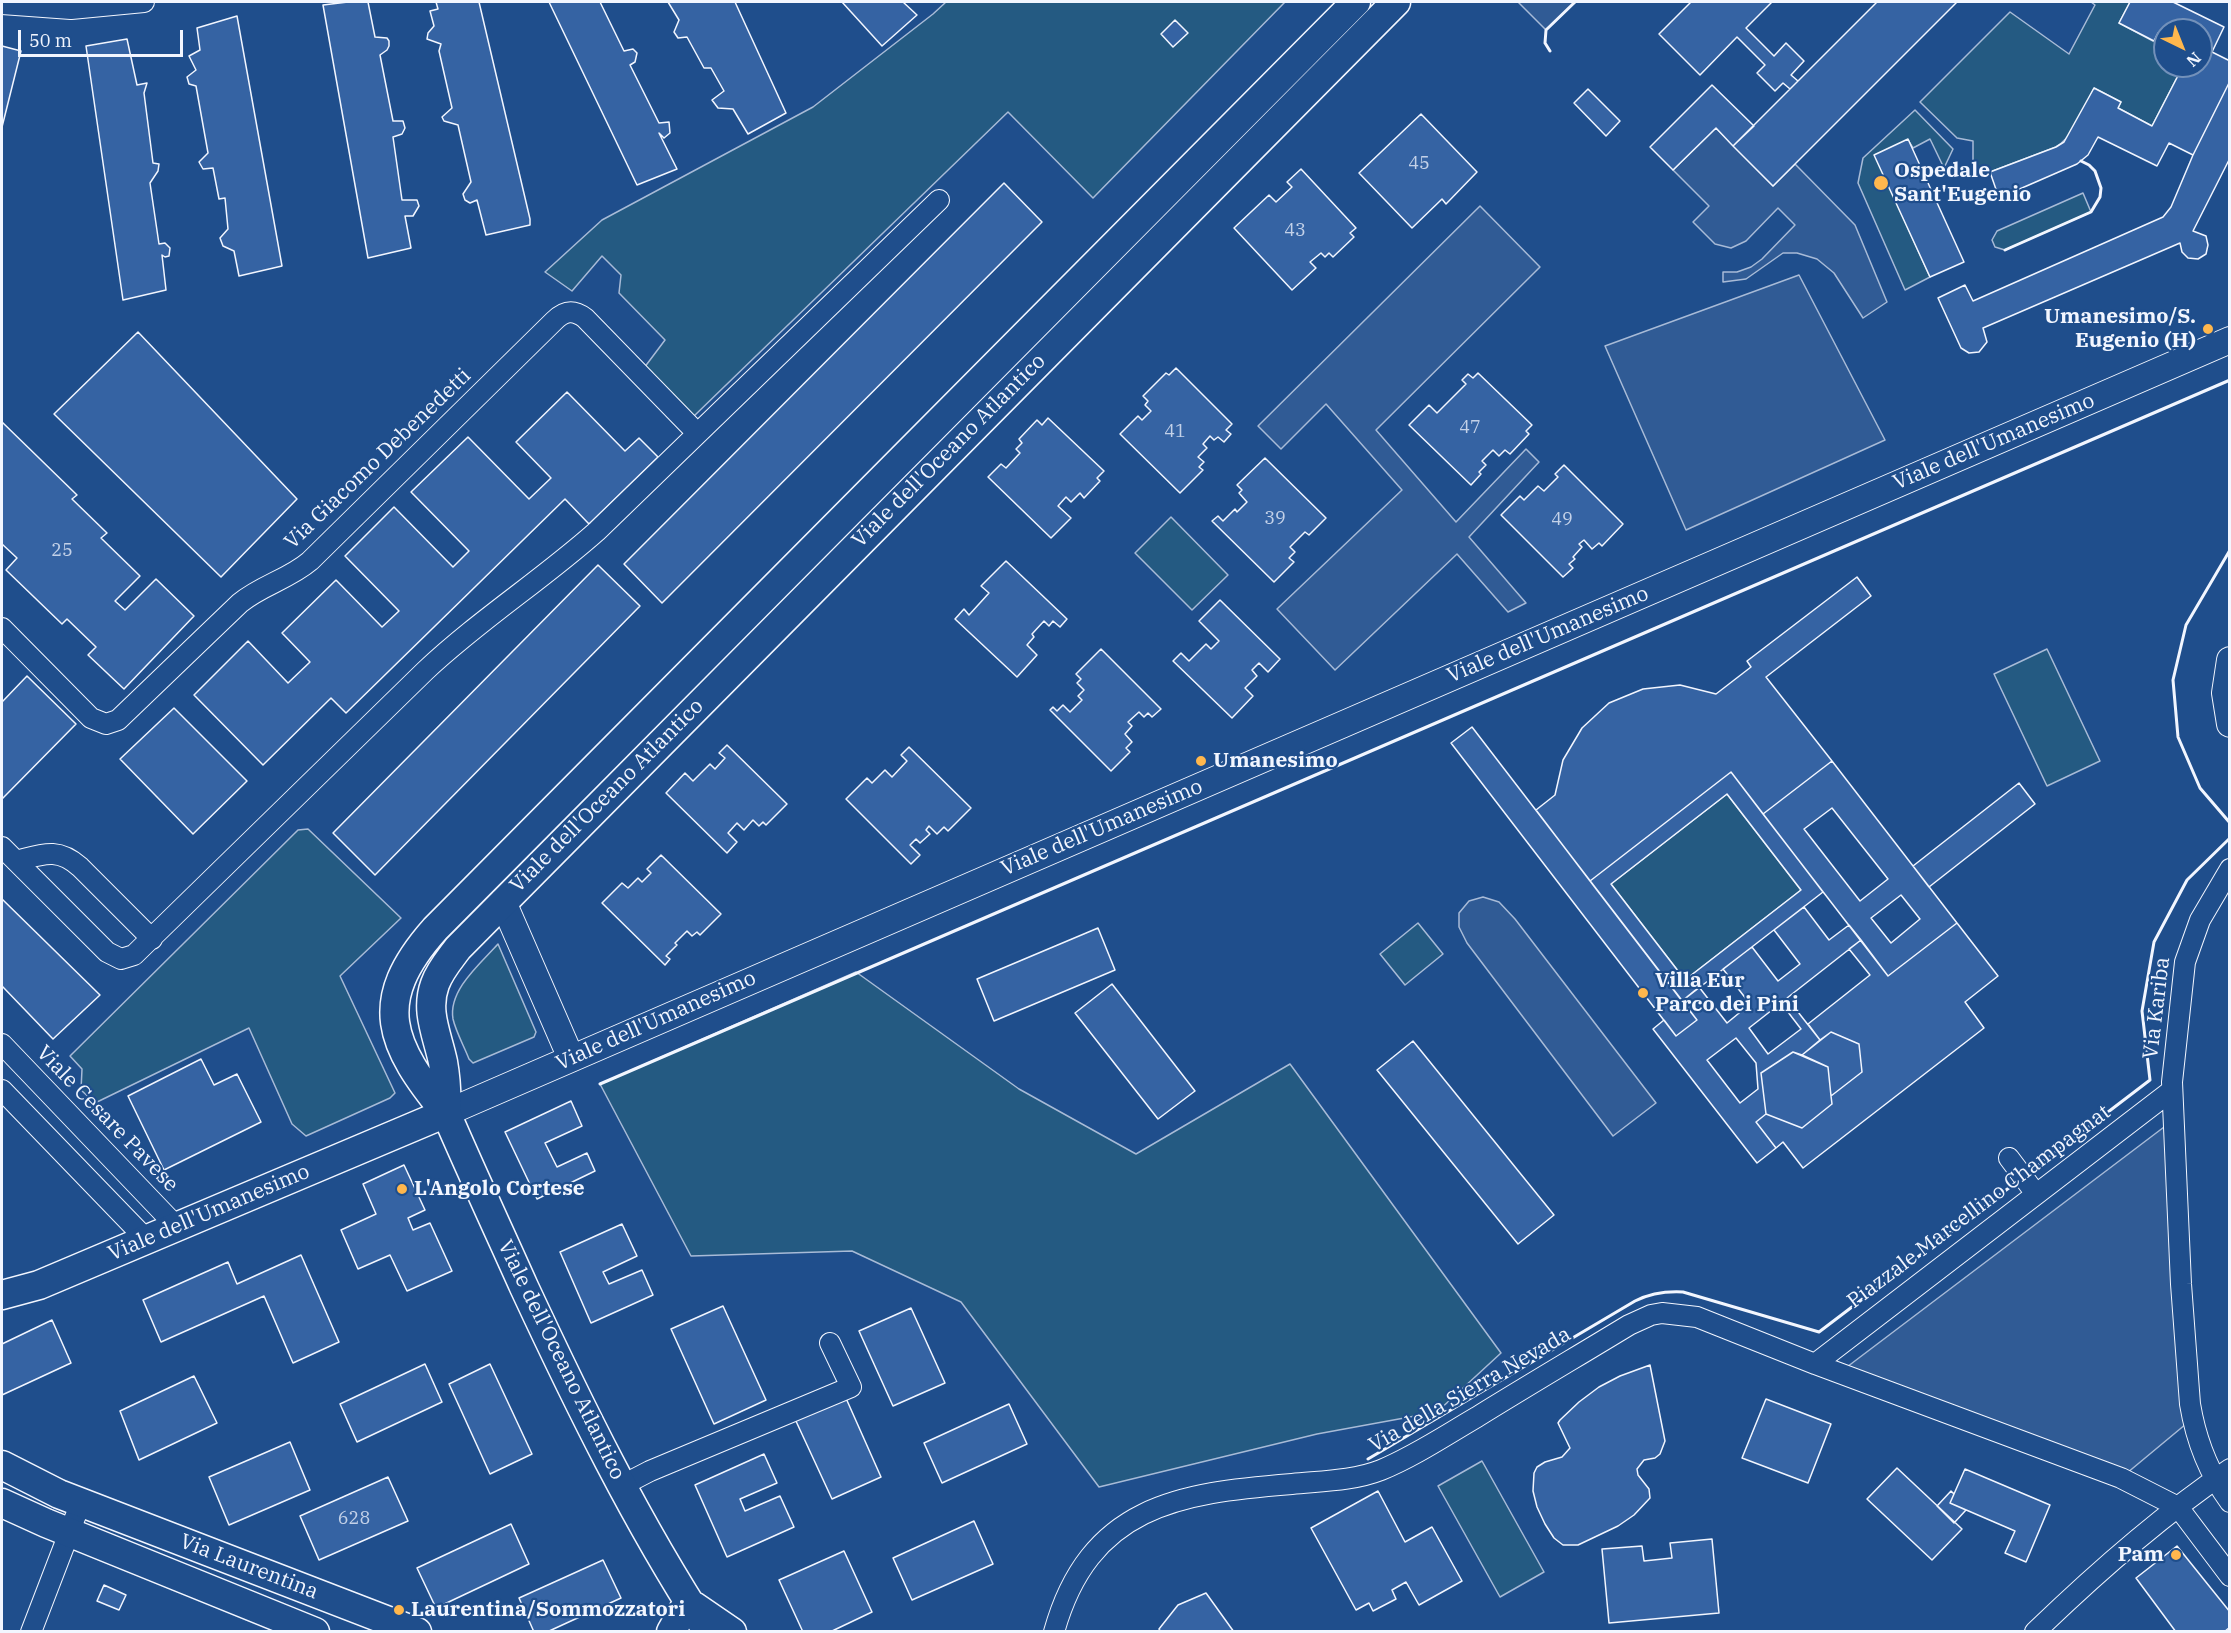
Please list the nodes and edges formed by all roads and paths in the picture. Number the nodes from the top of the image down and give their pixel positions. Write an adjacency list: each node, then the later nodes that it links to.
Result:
1 (144, 2): 4 (street)
2 (1356, 2): 20 (main road, Viale dell'Oceano Atlantico)
3 (1396, 2): 14 (main road, Viale dell'Oceano Atlantico)
4 (2, 4)
5 (939, 200): 7 (street)
6 (2229, 340): 17 (street, Viale dell'Umanesimo)
7 (697, 433): 8 (street, Via Giacomo Debenedetti); 15 (street)
8 (2, 628)
9 (2229, 660): 10 (street)
10 (2229, 724)
11 (2, 847): 12 (street)
12 (16, 861): 15 (street); 15 (street)
13 (2229, 869): 19 (street, Via Kariba)
14 (503, 902): 17 (street); 20 (main road, Viale dell'Oceano Atlantico)
15 (152, 939)
16 (5, 1053): 23 (street, Viale Cesare Pavese)
17 (571, 1058): 20 (street, Viale dell'Umanesimo)
18 (2, 1090): 24 (street)
19 (2171, 1091): 22 (street, Piazzale Marcellino Champagnat); 31 (street)
20 (446, 1113): 23 (main road, Viale dell'Umanesimo); 32 (main road, Viale dell'Oceano Atlantico)
21 (2008, 1158): 22 (street)
22 (2036, 1194): 29 (street, Piazzale Marcellino Champagnat)
23 (177, 1227): 24 (main road, Viale dell'Umanesimo)
24 (146, 1239): 25 (main road, Viale dell'Umanesimo)
25 (39, 1286): 26 (main road, Viale dell'Umanesimo); 27 (main road, Viale dell'Umanesimo)
26 (2, 1295)
27 (2, 1309)
28 (830, 1343): 32 (street)
29 (1815, 1364): 36 (street); 46 (street, Via della Sierra Nevada)
30 (2, 1465): 33 (main road, Via Laurentina)
31 (2222, 1474): 34 (street); 36 (street)
32 (621, 1486): 39 (main road, Viale dell'Oceano Atlantico)
33 (81, 1502): 37 (street); 42 (main road, Via Laurentina)
34 (2229, 1502)
35 (2, 1503): 37 (main road, Via Laurentina)
36 (2178, 1507): 38 (street); 47 (street)
37 (69, 1533): 40 (street); 41 (main road, Via Laurentina)
38 (2229, 1576)
39 (688, 1602): 43 (main road); 44 (main road, Viale dell'Oceano Atlantico); 45 (main road, Viale dell'Oceano Atlantico)
40 (31, 1632)
41 (315, 1632)
42 (417, 1632)
43 (671, 1632)
44 (708, 1632)
45 (732, 1632)
46 (1054, 1632)
47 (2035, 1632)

